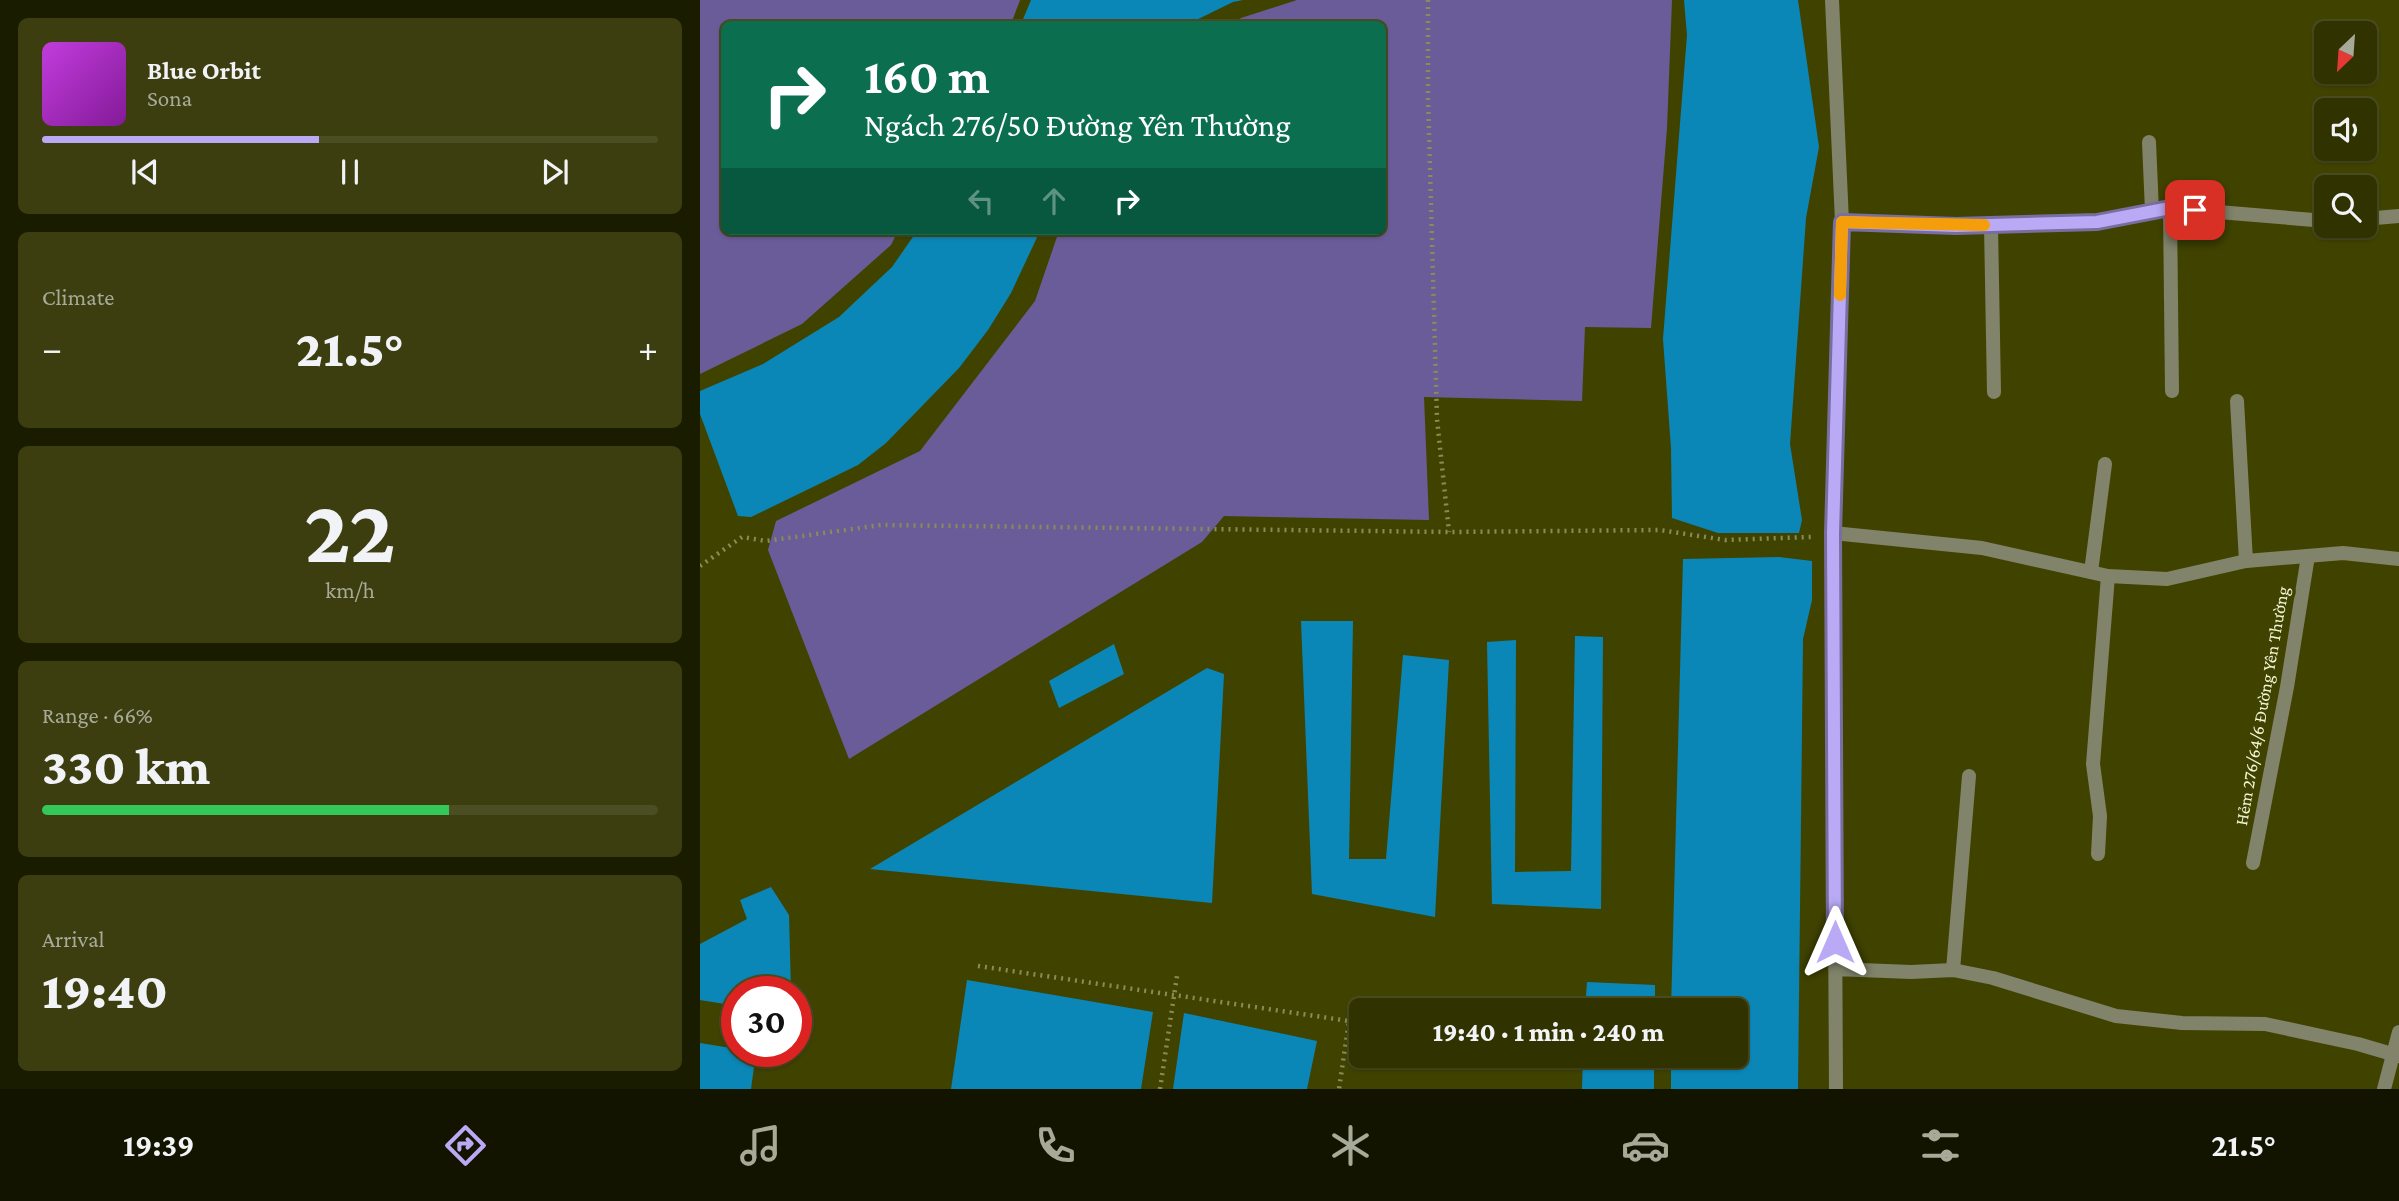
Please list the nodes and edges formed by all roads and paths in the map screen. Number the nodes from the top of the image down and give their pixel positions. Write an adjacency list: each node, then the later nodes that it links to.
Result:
1 (1428, 0): 15 (path)
2 (1832, 0): 9 (street)
3 (2149, 142): 5 (street)
4 (2170, 208): 5 (street); 8 (street); 11 (street)
5 (2152, 211): 10 (street)
6 (2399, 216): 7 (street)
7 (2377, 218)
8 (2314, 220)
9 (1842, 222): 10 (street); 16 (street)
10 (1991, 225): 12 (street)
11 (2172, 391)
12 (1994, 392)
13 (2236, 401): 19 (street)
14 (2105, 464): 21 (street)
15 (1449, 532): 16 (path); 20 (path)
16 (1833, 533): 21 (street); 27 (street)
17 (2308, 556): 18 (street); 19 (street); 25 (street, Hẻm 276/64/6 Đường Yên Thường)
18 (2399, 559)
19 (2246, 561): 22 (street)
20 (700, 566)
21 (2091, 572): 22 (street)
22 (2108, 576): 24 (street)
23 (1969, 776): 28 (street)
24 (2098, 854)
25 (2253, 863)
26 (978, 966): 30 (path)
27 (1835, 969): 28 (street); 35 (street)
28 (1953, 970): 32 (street)
29 (1177, 976): 30 (path)
30 (1174, 995): 33 (path); 34 (path)
31 (2399, 1032): 32 (street)
32 (2395, 1055): 36 (street)
33 (1160, 1089)
34 (1339, 1089)
35 (1836, 1089)
36 (2384, 1089)

